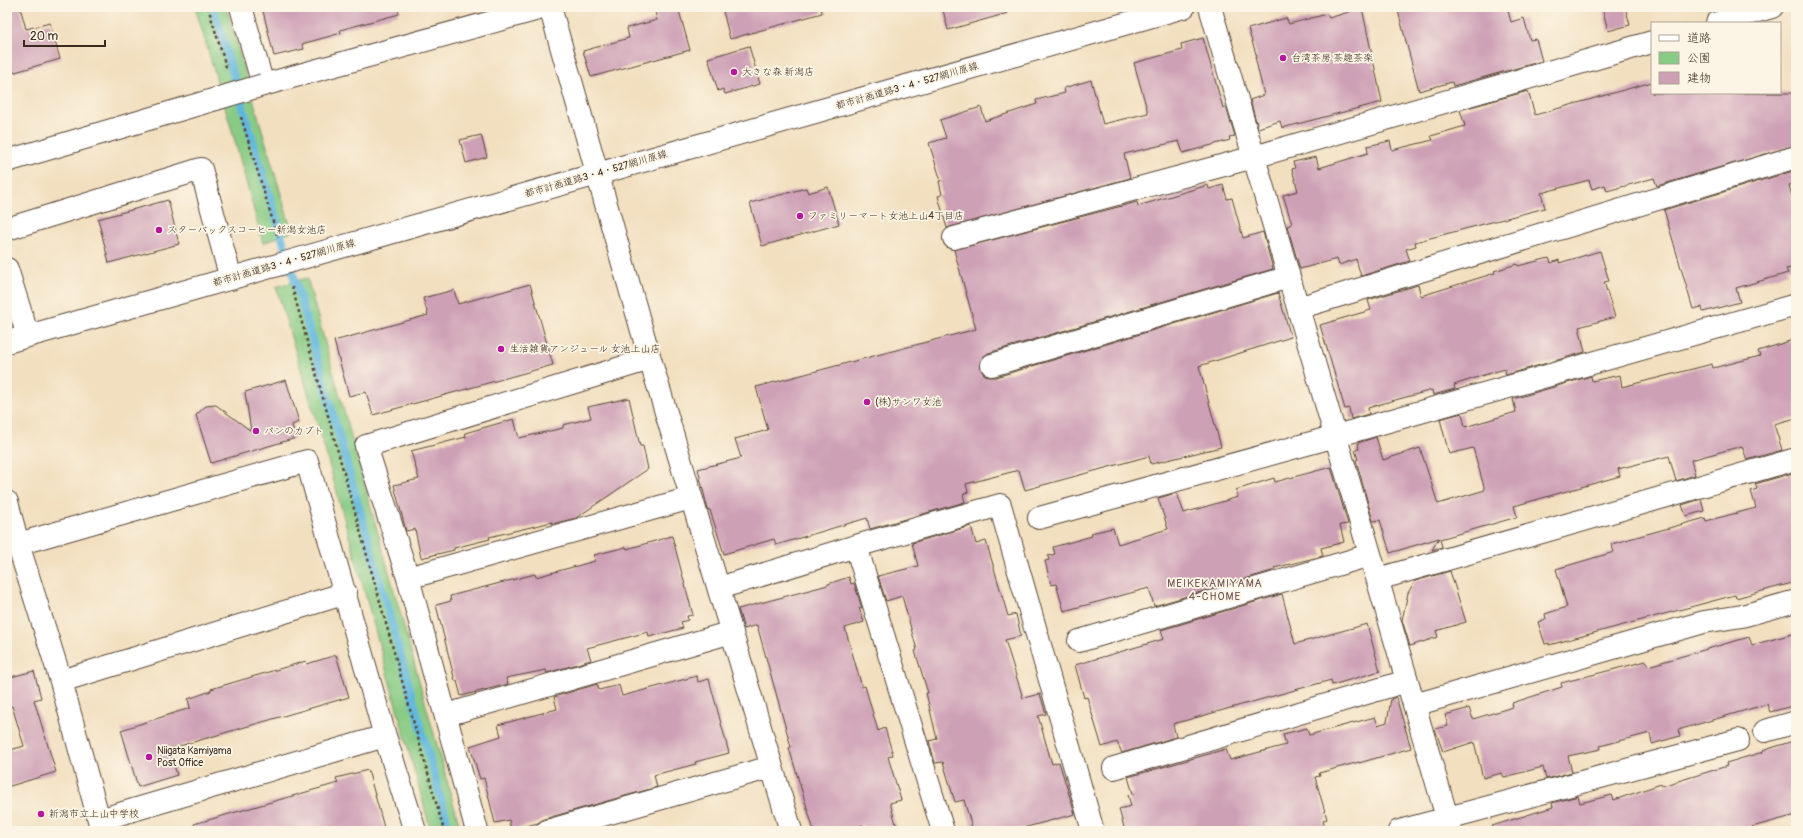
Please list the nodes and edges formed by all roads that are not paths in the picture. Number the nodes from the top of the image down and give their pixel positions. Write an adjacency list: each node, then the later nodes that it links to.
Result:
1 (241, 7): 9 (street)
2 (546, 7): 9 (street)
3 (550, 7): 13 (street)
4 (1184, 7): 13 (street, 都市計画道路3・4・527網川原線)
5 (1210, 7): 10 (street)
6 (1772, 7): 7 (street)
7 (1720, 22)
8 (1651, 42): 10 (street)
9 (264, 84): 12 (street, bridge)
10 (1254, 157): 15 (street); 17 (street)
11 (1796, 157): 20 (street)
12 (7, 161)
13 (598, 174): 18 (street, 都市計画道路3・4・527網川原線); 23 (street)
14 (7, 229): 18 (street)
15 (954, 238)
16 (7, 269): 21 (street)
17 (1289, 277): 20 (street); 24 (street)
18 (230, 279): 21 (street, 都市計画道路3・4・527網川原線)
19 (1796, 305): 25 (street)
20 (1298, 308): 25 (street)
21 (28, 336): 22 (street, 都市計画道路3・4・527網川原線)
22 (7, 342)
23 (650, 359): 27 (street); 33 (street)
24 (992, 365)
25 (1336, 436): 29 (street); 32 (street)
26 (1796, 459): 34 (street)
27 (691, 498): 33 (street); 35 (street)
28 (7, 502): 30 (street)
29 (1039, 518)
30 (18, 544): 36 (street); 40 (street)
31 (856, 546): 35 (street); 56 (street); 57 (street)
32 (1370, 555): 34 (street); 39 (street)
33 (408, 578): 43 (street)
34 (1378, 579): 41 (street)
35 (719, 588): 38 (street)
36 (346, 593): 40 (street); 46 (street)
37 (1796, 601): 42 (street)
38 (732, 632): 43 (street); 48 (street)
39 (1079, 641)
40 (61, 681): 51 (street)
41 (1407, 681): 42 (street); 49 (street)
42 (1414, 705): 50 (street)
43 (446, 715): 53 (street)
44 (1796, 722): 45 (street)
45 (1766, 731)
46 (385, 736): 51 (street); 52 (street)
47 (1738, 740): 50 (street)
48 (772, 768): 54 (street); 55 (street)
49 (1114, 768)
50 (1449, 824): 58 (street)
51 (101, 826)
52 (415, 831)
53 (477, 831)
54 (547, 831)
55 (790, 831)
56 (943, 831)
57 (1093, 831)
58 (1399, 831)

